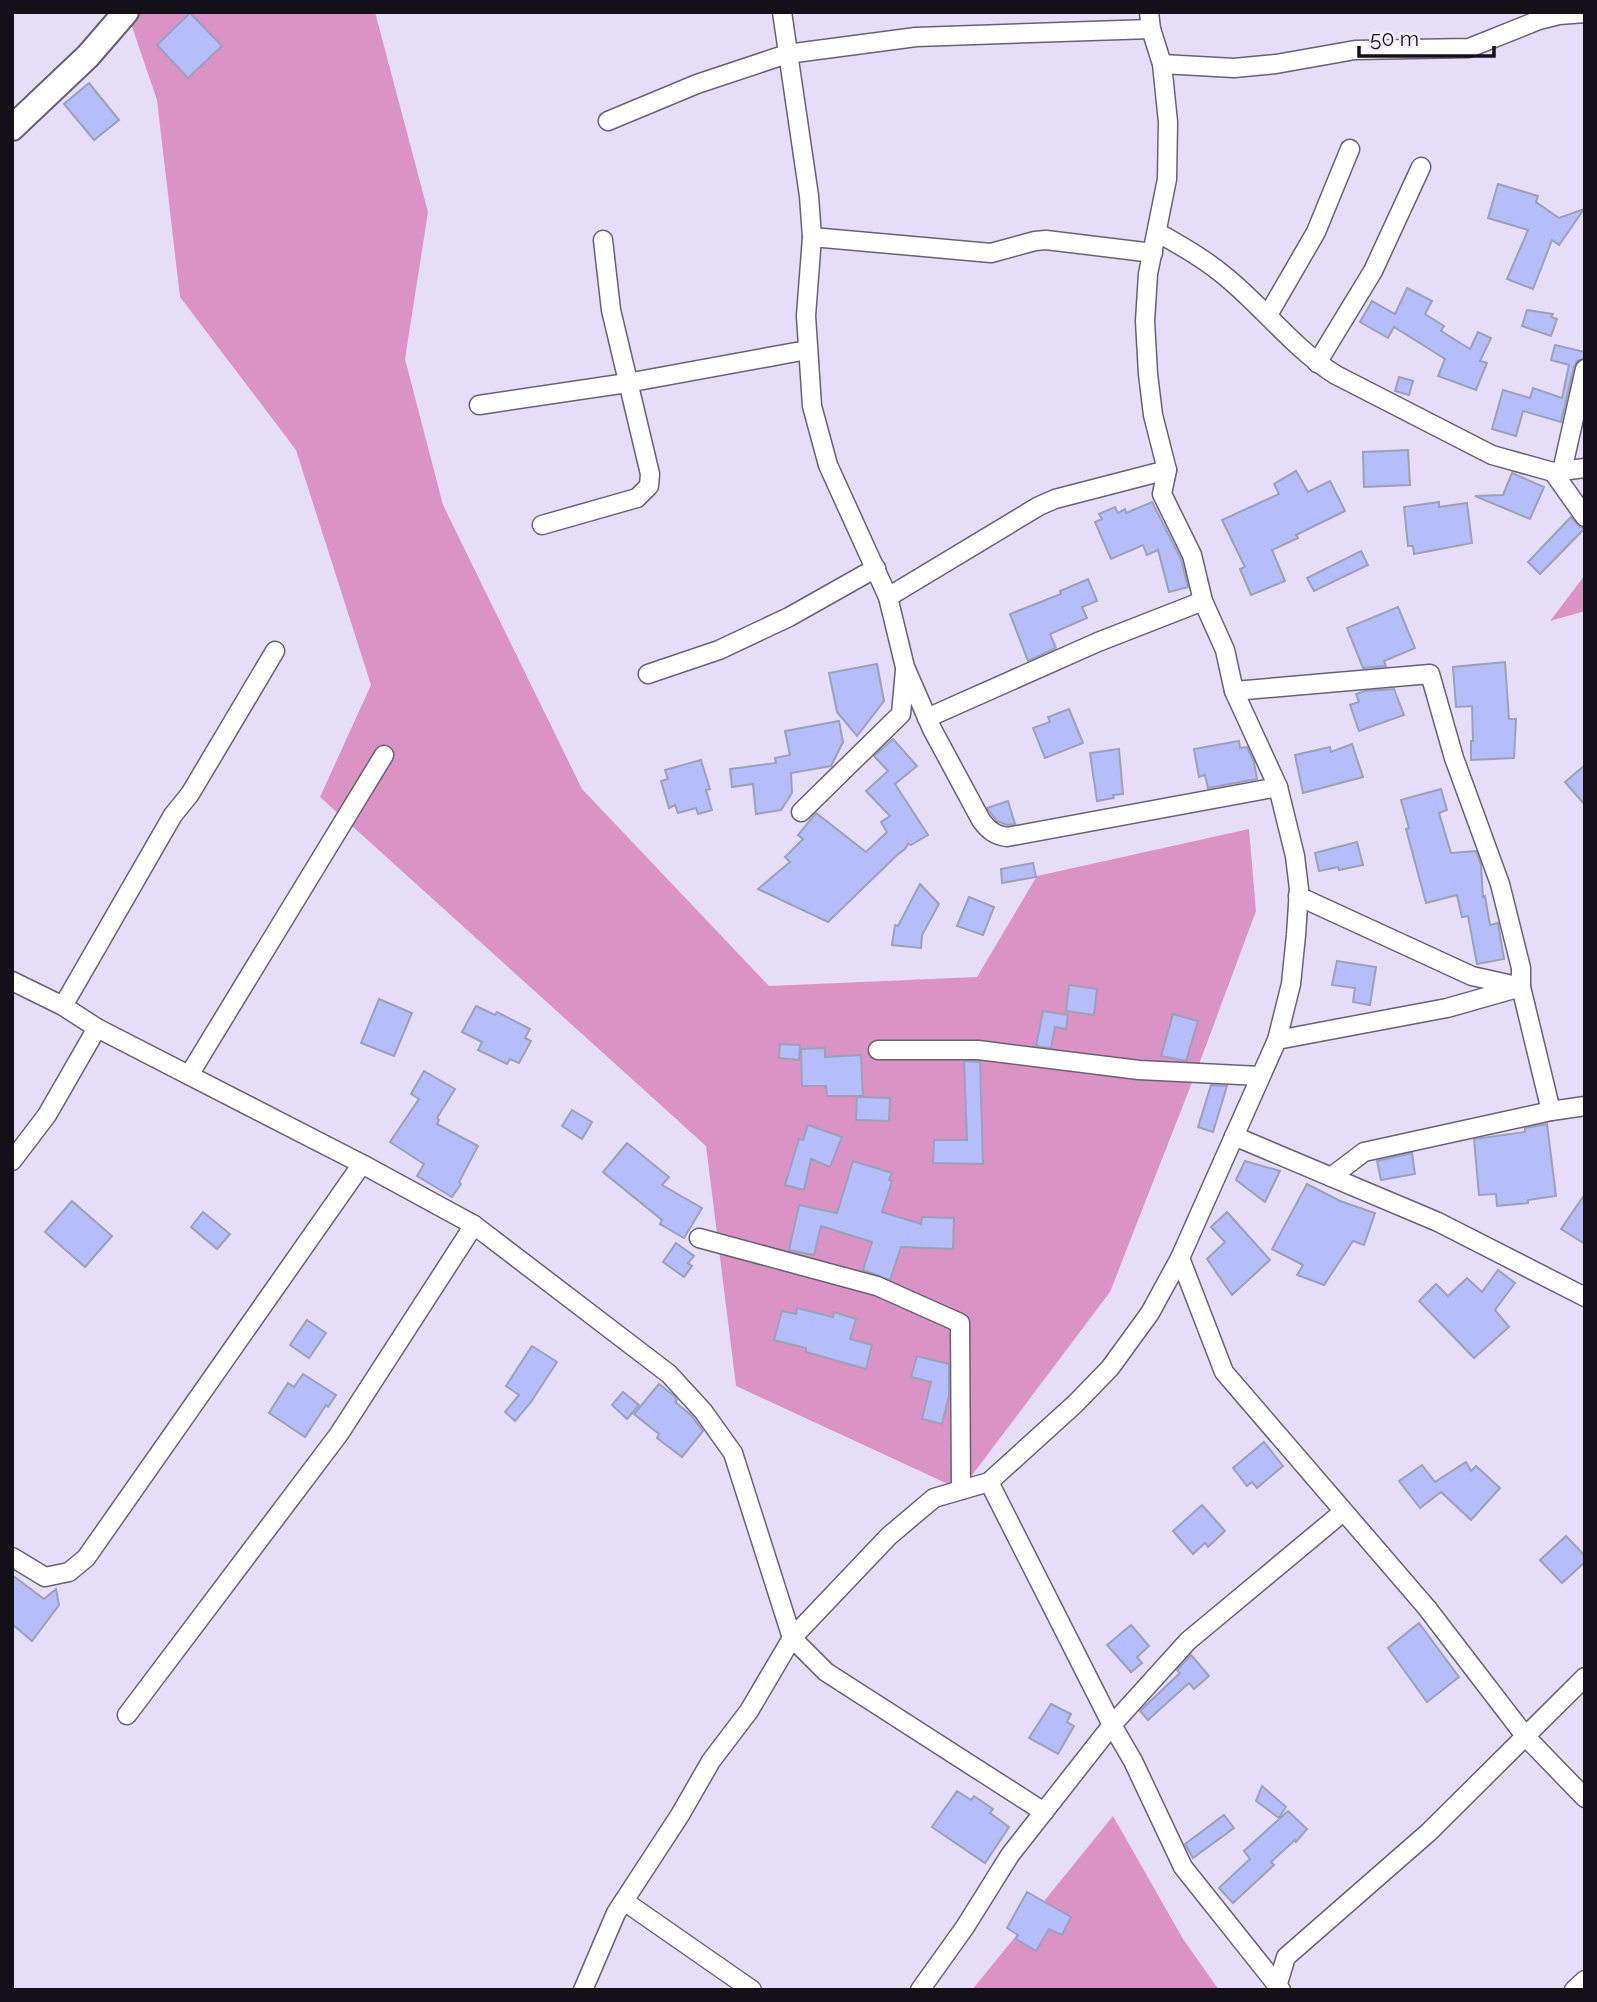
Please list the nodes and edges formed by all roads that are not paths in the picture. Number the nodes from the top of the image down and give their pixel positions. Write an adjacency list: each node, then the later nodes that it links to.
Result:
1 (126, 12): 8 (street)
2 (782, 12): 5 (street)
3 (1585, 13): 6 (street)
4 (1150, 21): 5 (street); 6 (street)
5 (787, 54): 7 (street); 12 (street)
6 (1162, 64): 11 (street)
7 (608, 121)
8 (12, 128)
9 (1350, 149): 15 (street)
10 (1421, 167): 17 (street)
11 (1157, 232): 14 (street); 15 (street)
12 (813, 237): 14 (street); 16 (street)
13 (603, 240): 19 (street)
14 (1153, 253): 22 (street)
15 (1268, 315): 17 (street)
16 (807, 350): 19 (street); 26 (street)
17 (1317, 363): 23 (street)
18 (1585, 369): 23 (street)
19 (627, 383): 20 (street); 25 (street)
20 (479, 405)
21 (1585, 468): 23 (street)
22 (1167, 470): 27 (street); 28 (street)
23 (1558, 471): 24 (street)
24 (1585, 517)
25 (542, 525)
26 (876, 568): 27 (street); 31 (street)
27 (888, 597): 30 (street)
28 (1203, 601): 32 (street); 33 (street)
29 (275, 651): 40 (street)
30 (905, 667): 33 (street); 36 (street)
31 (649, 674)
32 (1234, 691): 35 (street); 39 (street)
33 (928, 718): 35 (street)
34 (383, 755): 44 (street)
35 (1278, 787): 37 (street)
36 (801, 812)
37 (1298, 896): 39 (street); 42 (street)
38 (12, 982): 40 (street)
39 (1521, 987): 42 (street); 47 (street)
40 (63, 1006): 41 (street)
41 (97, 1028): 44 (street); 49 (street)
42 (1277, 1040): 45 (street)
43 (878, 1050): 45 (street)
44 (189, 1075): 50 (street)
45 (1260, 1076): 48 (street)
46 (1585, 1106): 47 (street)
47 (1551, 1111): 51 (street)
48 (1234, 1136): 51 (street); 54 (street)
49 (12, 1161)
50 (362, 1164): 52 (street); 59 (street)
51 (1331, 1177): 55 (street)
52 (474, 1225): 60 (street); 62 (street)
53 (699, 1238): 57 (street)
54 (1180, 1258): 56 (street); 58 (street)
55 (1585, 1297)
56 (989, 1482): 57 (street); 63 (street)
57 (961, 1490): 60 (street)
58 (1343, 1513): 63 (street); 64 (street)
59 (12, 1556)
60 (792, 1638): 66 (street); 67 (street)
61 (1585, 1677): 64 (street)
62 (127, 1715)
63 (1112, 1725): 66 (street); 69 (street)
64 (1527, 1737): 65 (street); 69 (street)
65 (1585, 1798)
66 (1044, 1812): 72 (street)
67 (624, 1901): 70 (street); 71 (street)
68 (1585, 1980): 73 (street)
69 (1279, 1988)
70 (583, 1990)
71 (752, 1990)
72 (920, 1990)
73 (1574, 1990)

